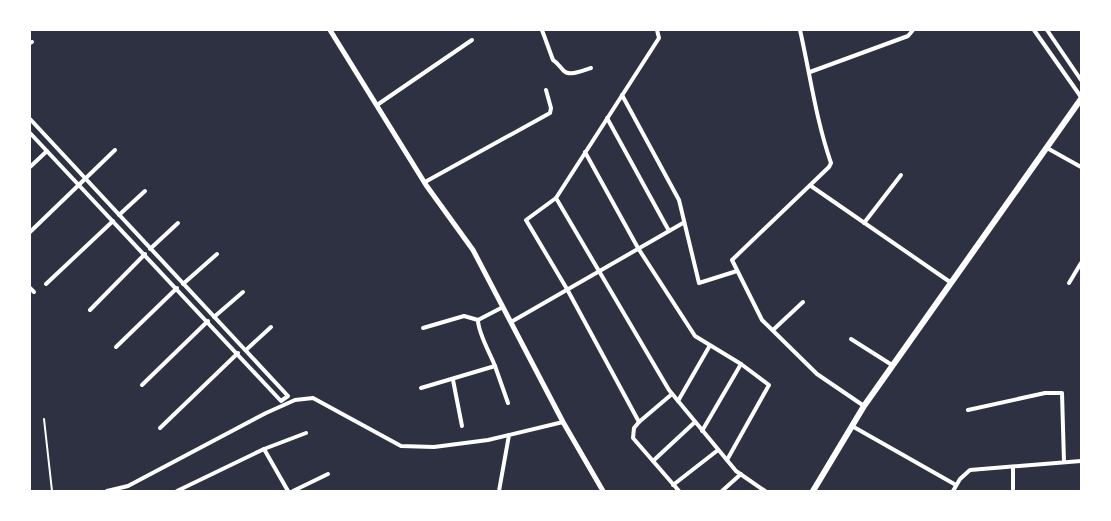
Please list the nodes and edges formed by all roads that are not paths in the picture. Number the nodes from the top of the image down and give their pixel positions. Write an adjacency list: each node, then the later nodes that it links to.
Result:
1 (330, 30): 15 (street)
2 (542, 30): 9 (street)
3 (657, 30): 13 (street)
4 (800, 30): 10 (street)
5 (913, 30): 10 (street)
6 (1034, 30): 14 (street)
7 (1047, 30): 11 (street)
8 (472, 40): 15 (street)
9 (591, 68)
10 (810, 72): 29 (street)
11 (1081, 80)
12 (546, 90): 27 (street)
13 (622, 95): 16 (street); 34 (street)
14 (1081, 98): 19 (main road)
15 (377, 105): 27 (street)
16 (607, 118): 22 (street); 37 (street)
17 (30, 119): 26 (street)
18 (30, 133): 21 (street)
19 (1047, 148): 24 (street); 46 (main road)
20 (115, 150): 26 (street)
21 (47, 151): 23 (street); 28 (street)
22 (585, 152): 31 (street); 40 (street)
23 (30, 167)
24 (1081, 167)
25 (901, 175): 35 (street)
26 (86, 179): 28 (street); 32 (street)
27 (425, 182): 56 (street)
28 (79, 185): 33 (street); 38 (street)
29 (811, 186): 35 (street); 45 (street)
30 (145, 191): 32 (street)
31 (556, 198): 44 (street); 52 (street)
32 (119, 215): 39 (street)
33 (114, 221): 41 (street); 48 (street)
34 (683, 223): 37 (street); 45 (street)
35 (864, 223): 46 (street)
36 (178, 224): 39 (street)
37 (669, 231): 40 (street)
38 (30, 232)
39 (150, 248): 49 (street)
40 (638, 248): 44 (street); 67 (street)
41 (145, 254): 51 (street); 57 (street)
42 (217, 254): 49 (street)
43 (1081, 263): 47 (street)
44 (598, 270): 52 (street); 76 (street)
45 (737, 271): 64 (street)
46 (950, 282): 71 (main road)
47 (1069, 283)
48 (46, 284)
49 (184, 284): 58 (street)
50 (30, 288): 53 (street)
51 (176, 288): 60 (street); 66 (street)
52 (567, 289): 61 (street); 82 (street)
53 (34, 292)
54 (243, 292): 58 (street)
55 (803, 302): 64 (street)
56 (503, 307): 59 (street); 61 (street)
57 (90, 310)
58 (214, 317): 68 (street)
59 (478, 320): 63 (street); 72 (street)
60 (208, 321): 69 (street); 74 (street)
61 (511, 322): 81 (street)
62 (271, 327): 68 (street)
63 (423, 328)
64 (773, 330): 79 (street)
65 (851, 338): 71 (street)
66 (116, 347)
67 (709, 347): 70 (street); 77 (street)
68 (246, 350): 69 (street)
69 (238, 353): 86 (street)
70 (741, 364): 87 (street); 92 (street)
71 (892, 365): 79 (main road)
72 (495, 366): 73 (street); 78 (street)
73 (453, 380): 75 (street); 84 (street)
74 (142, 385)
75 (421, 388)
76 (672, 394): 77 (street); 82 (street)
77 (678, 402): 83 (street)
78 (508, 403)
79 (864, 406): 85 (main road)
80 (968, 410): 94 (street)
81 (563, 422): 89 (street); 106 (street)
82 (639, 422): 93 (street)
83 (695, 422): 87 (street); 93 (street)
84 (462, 426)
85 (852, 426): 100 (street); 110 (main road)
86 (160, 428)
87 (702, 431): 91 (street)
88 (306, 433): 90 (street)
89 (509, 435): 101 (street); 105 (street)
90 (264, 449): 102 (street); 103 (street)
91 (718, 450): 92 (street); 99 (street)
92 (727, 460): 98 (street)
93 (653, 461): 99 (street)
94 (1064, 462): 95 (street); 96 (street)
95 (1081, 462)
96 (1013, 468): 100 (street); 112 (street)
97 (328, 474): 104 (street)
98 (741, 474): 108 (street); 109 (street)
99 (673, 485): 107 (street)
100 (956, 485): 111 (street)
101 (107, 491)
102 (177, 491)
103 (288, 491)
104 (293, 491)
105 (499, 491)
106 (604, 491)
107 (679, 491)
108 (722, 491)
109 (765, 491)
110 (813, 491)
111 (953, 491)
112 (1013, 491)

